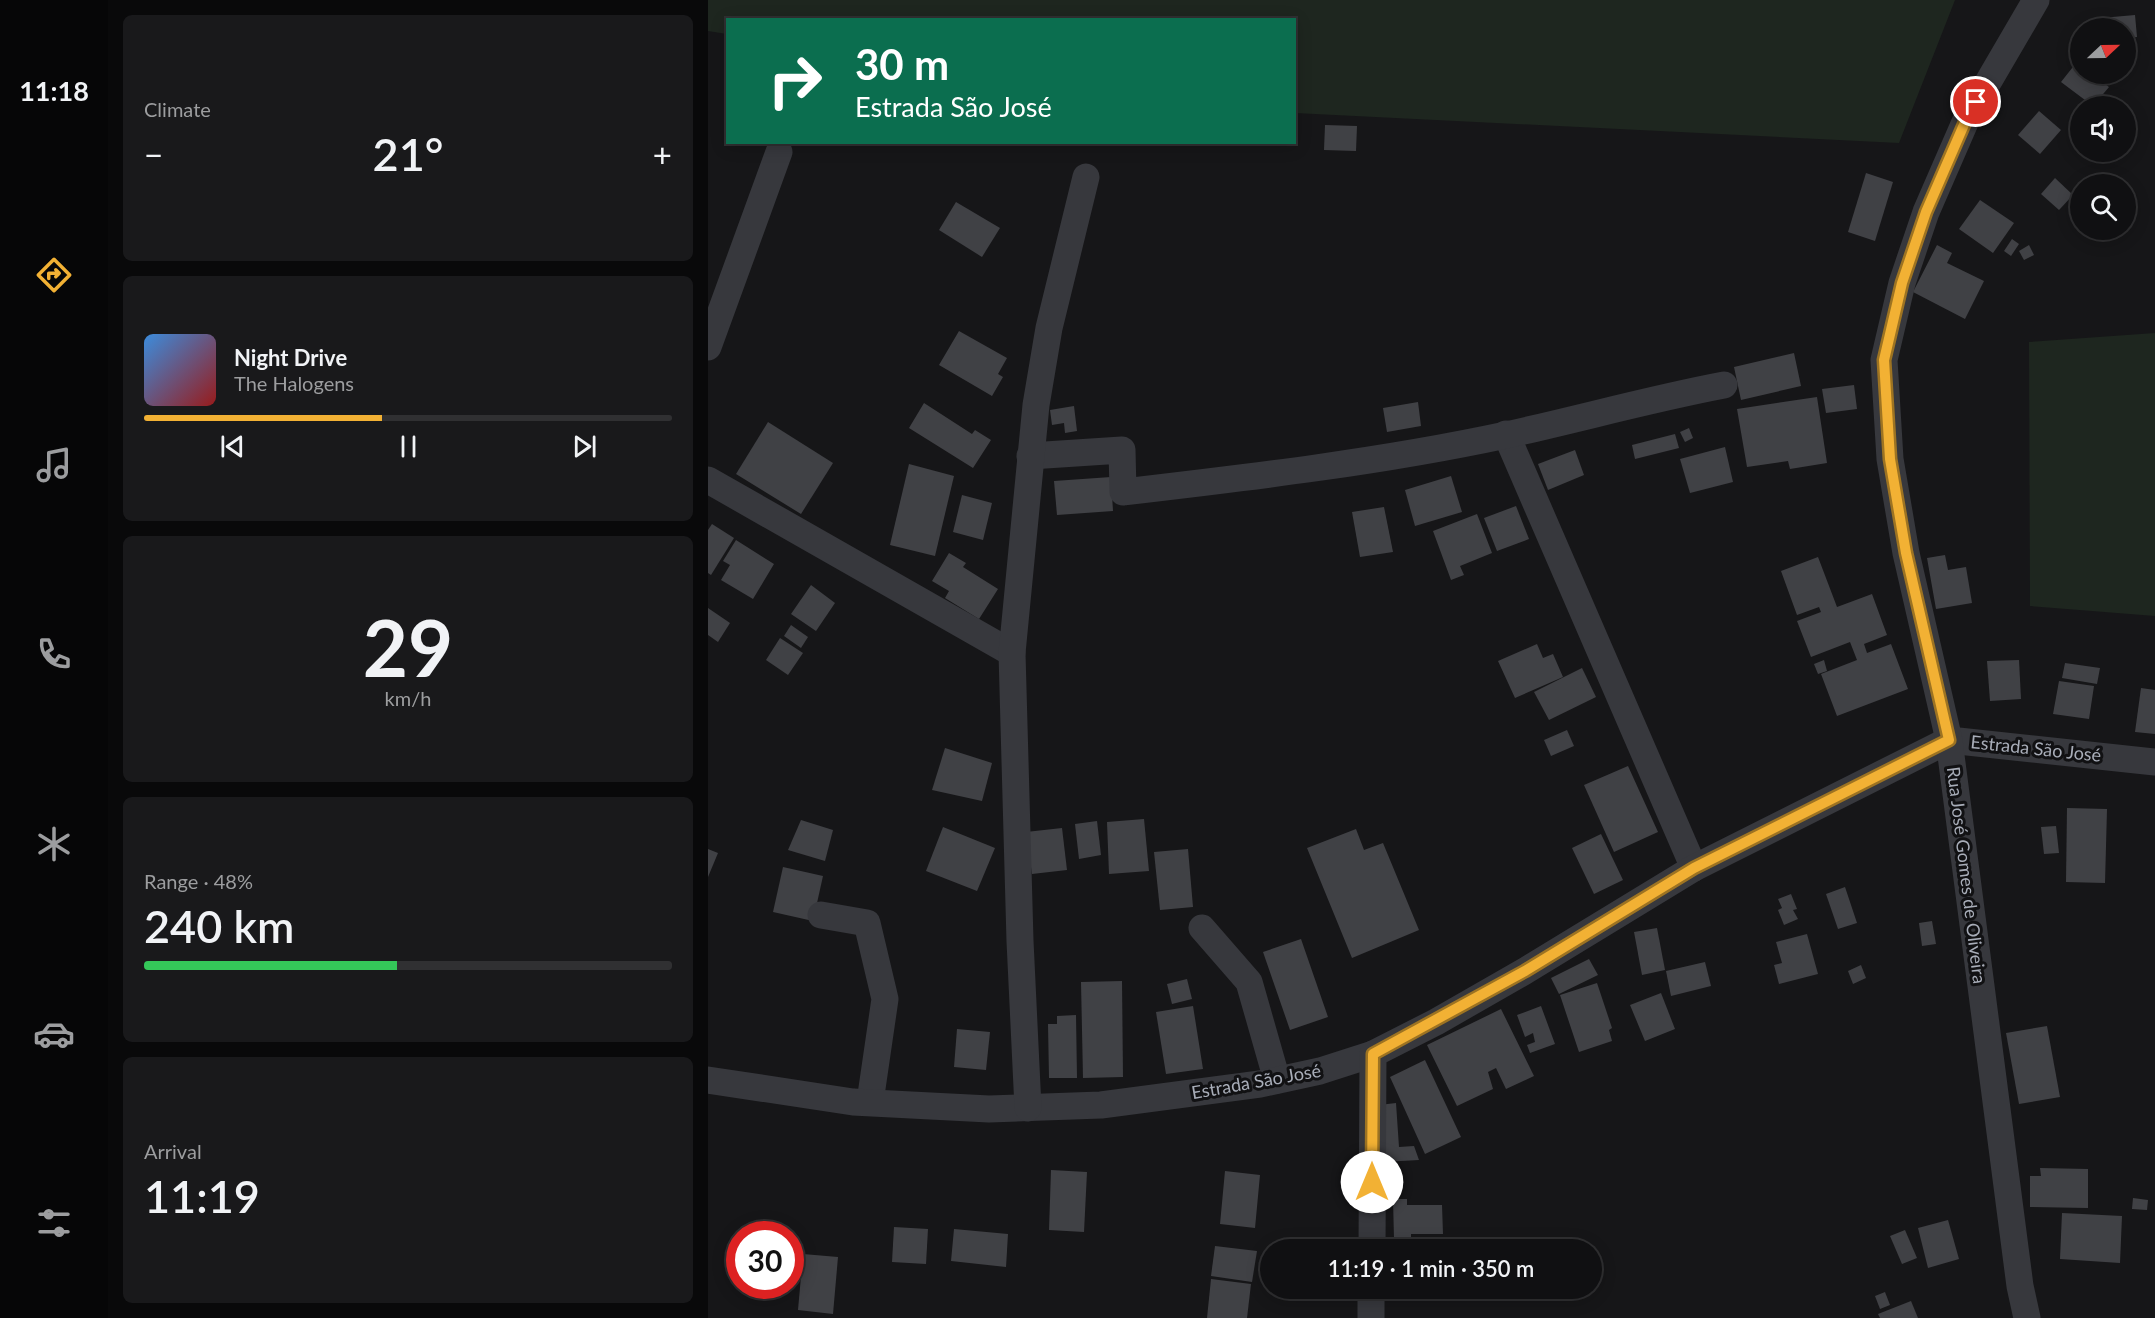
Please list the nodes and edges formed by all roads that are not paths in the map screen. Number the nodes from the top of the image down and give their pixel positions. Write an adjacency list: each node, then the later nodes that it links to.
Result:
1 (2036, 0): 10 (street, Rua José Gomes de Oliveira)
2 (779, 152): 4 (street)
3 (1086, 177): 7 (street)
4 (708, 347)
5 (1724, 385): 6 (street)
6 (1506, 435): 7 (street); 12 (street)
7 (1030, 456): 9 (street)
8 (708, 480): 9 (street)
9 (1012, 653): 19 (street)
10 (1949, 740): 11 (street, Estrada São José); 12 (street, Estrada São José); 23 (street, Rua José Gomes de Oliveira)
11 (2155, 762)
12 (1694, 868): 15 (street, Estrada São José)
13 (821, 915): 18 (street)
14 (1202, 928): 17 (street)
15 (1373, 1054): 17 (street, Estrada São José); 20 (street)
16 (708, 1080): 18 (street, Estrada São José)
17 (1277, 1080): 19 (street, Estrada São José)
18 (870, 1102): 19 (street, Estrada São José)
19 (1028, 1108)
20 (1371, 1239)
21 (1371, 1299): 22 (street)
22 (1371, 1318)
23 (2027, 1318)

